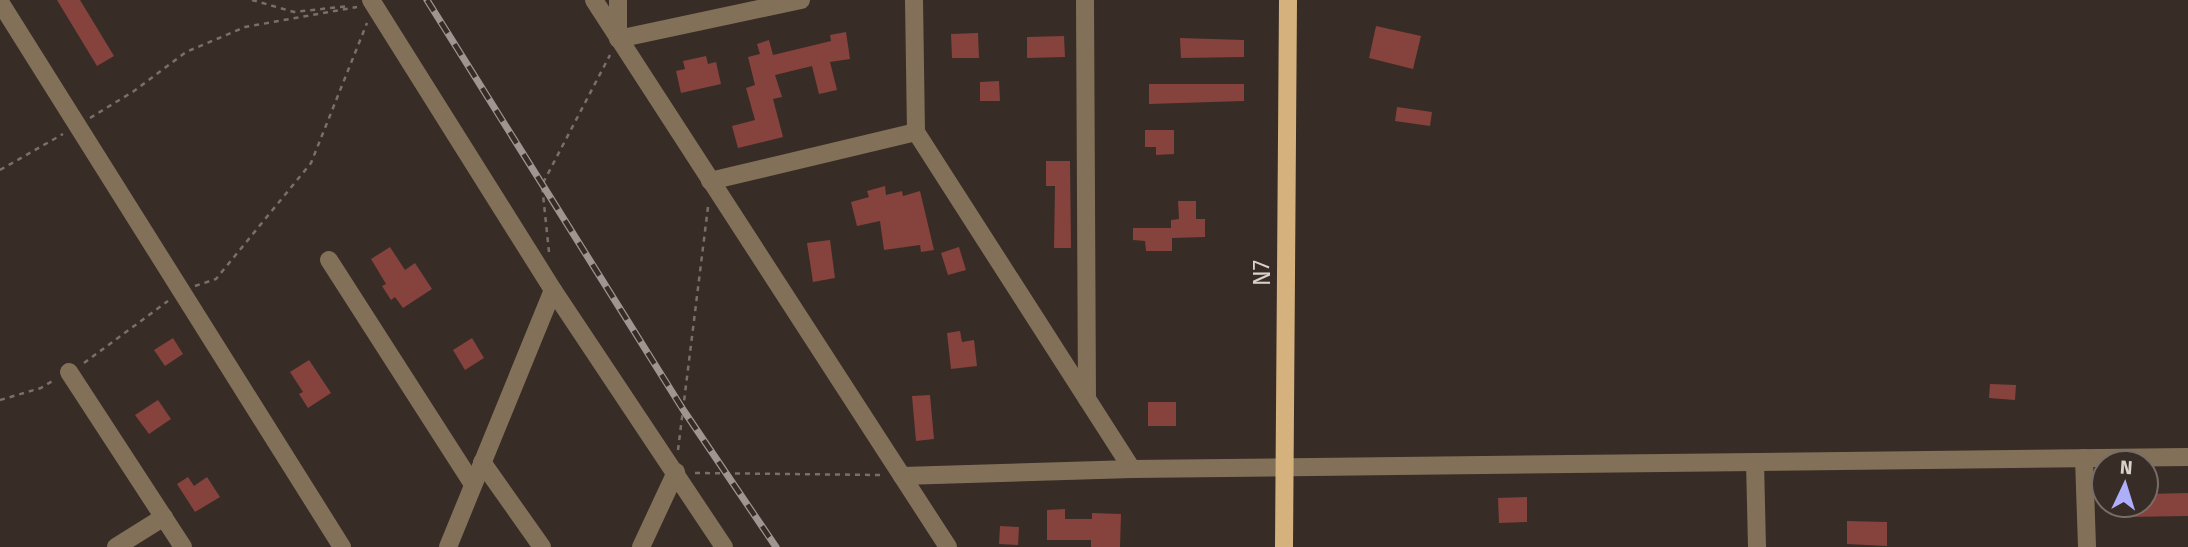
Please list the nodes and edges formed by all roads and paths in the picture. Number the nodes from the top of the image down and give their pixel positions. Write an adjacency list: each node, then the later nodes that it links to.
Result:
1 (252, 0): 9 (path)
2 (594, 0): 11 (street)
3 (618, 0): 11 (street)
4 (801, 0): 10 (street)
5 (914, 0): 13 (street)
6 (1085, 0): 22 (street)
7 (1287, 0): 27 (main road, N7)
8 (0, 2): 12 (street)
9 (372, 2): 12 (path); 18 (street); 19 (path)
10 (757, 5): 11 (street)
11 (618, 39): 15 (street); 17 (path)
12 (77, 125): 14 (path); 19 (street)
13 (916, 132): 15 (street); 22 (street)
14 (0, 170)
15 (710, 181): 29 (path); 30 (street)
16 (329, 260): 31 (street)
17 (550, 264)
18 (553, 290): 25 (street); 29 (street)
19 (181, 291): 20 (path); 35 (street)
20 (69, 372): 21 (path); 32 (street)
21 (0, 400)
22 (1087, 400): 28 (street)
23 (2188, 457): 24 (street)
24 (2084, 458): 26 (street); 43 (street)
25 (482, 462): 31 (street); 37 (street)
26 (1755, 462): 27 (street); 42 (street)
27 (1285, 467): 28 (street); 41 (main road, N7)
28 (1132, 470): 30 (street)
29 (676, 472): 30 (path); 38 (street); 39 (street)
30 (902, 476): 40 (street)
31 (472, 483): 36 (street)
32 (164, 517): 33 (street); 34 (street)
33 (116, 547)
34 (183, 547)
35 (342, 547)
36 (449, 547)
37 (542, 547)
38 (640, 547)
39 (723, 547)
40 (948, 547)
41 (1284, 547)
42 (1757, 547)
43 (2087, 547)

